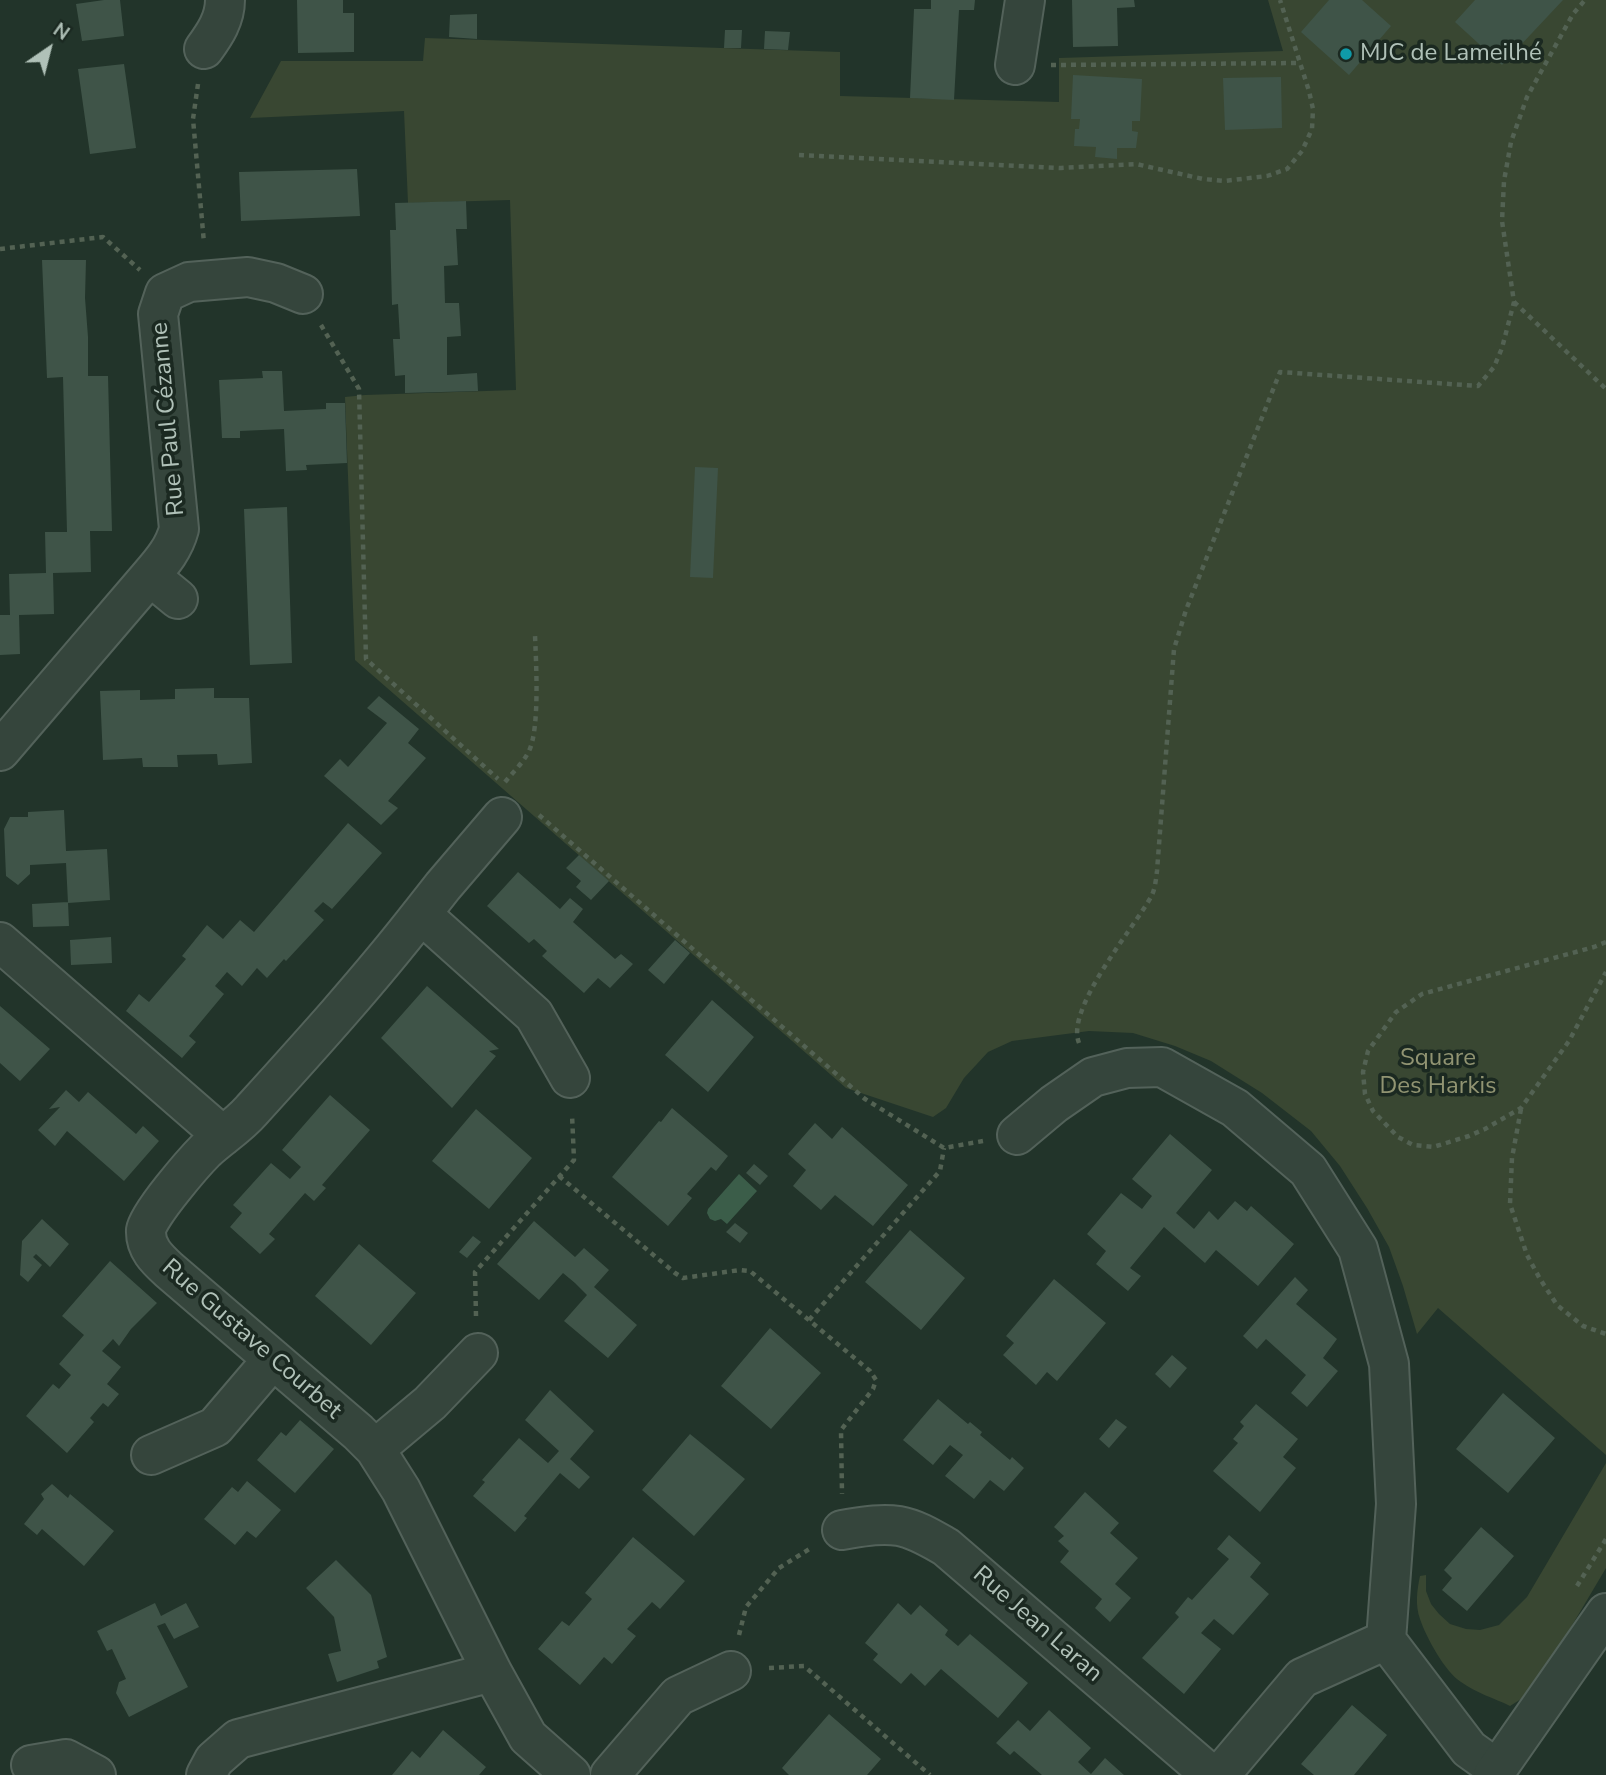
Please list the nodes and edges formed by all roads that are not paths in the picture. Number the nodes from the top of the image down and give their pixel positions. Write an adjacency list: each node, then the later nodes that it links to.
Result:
1 (225, 0): 3 (street)
2 (1025, 0): 4 (street)
3 (204, 49)
4 (1016, 65)
5 (303, 294): 6 (street, Rue Paul Cézanne)
6 (0, 751)
7 (511, 800): 8 (street, Rue Gustave Courbet)
8 (421, 914): 10 (street); 12 (street, Rue Gustave Courbet)
9 (0, 942): 12 (street)
10 (570, 1078)
11 (1017, 1135): 19 (street)
12 (223, 1136): 14 (street, Rue Gustave Courbet)
13 (478, 1353): 15 (street)
14 (273, 1359): 15 (street, Rue Gustave Courbet); 16 (street)
15 (375, 1449): 21 (street, Rue Gustave Courbet)
16 (151, 1455)
17 (842, 1530): 28 (street, Rue Jean Laran)
18 (1606, 1613): 23 (street)
19 (1386, 1640): 23 (street); 29 (street)
20 (731, 1671): 27 (street)
21 (492, 1672): 25 (street); 26 (street, Rue Gustave Courbet)
22 (31, 1765): 24 (street)
23 (1495, 1772)
24 (96, 1775)
25 (205, 1775)
26 (571, 1775)
27 (610, 1775)
28 (1211, 1775)
29 (1220, 1775)

